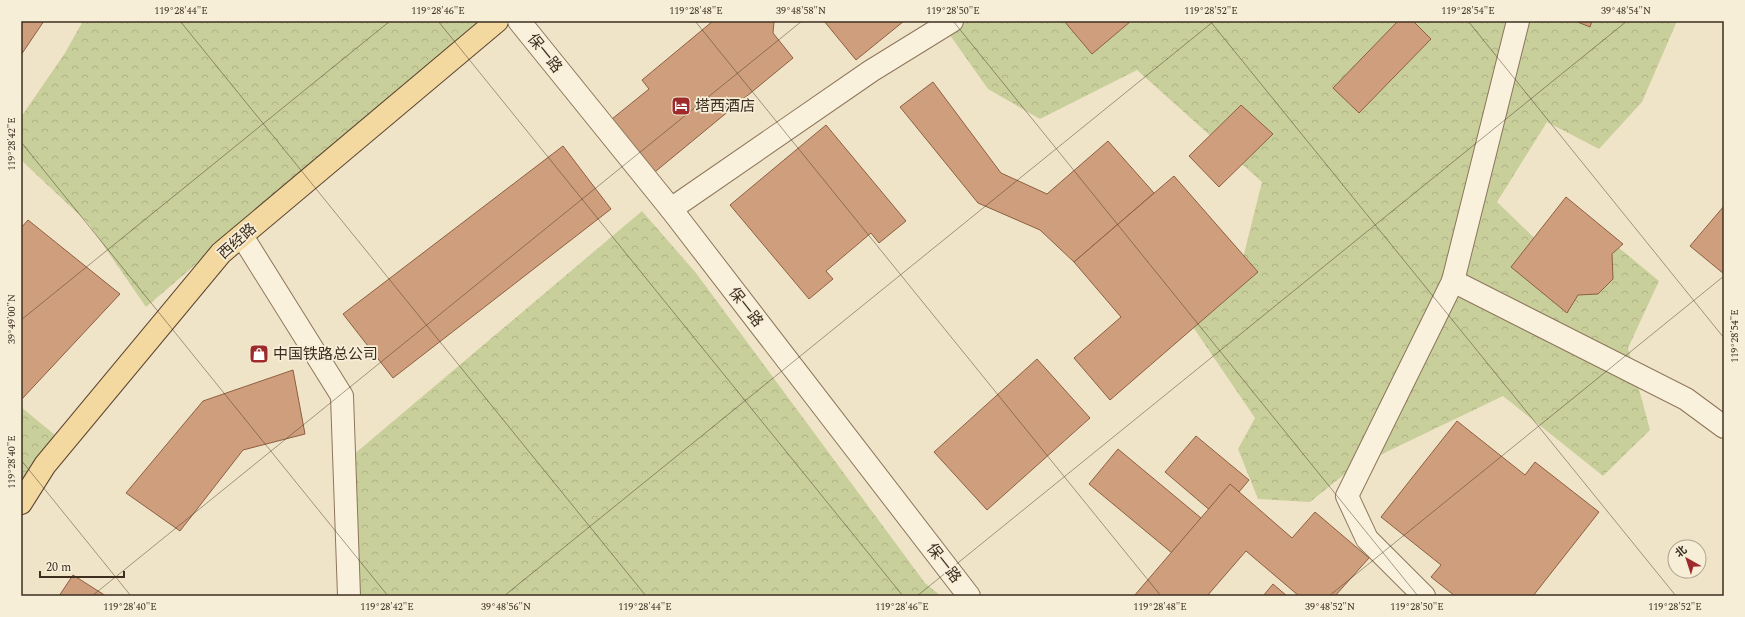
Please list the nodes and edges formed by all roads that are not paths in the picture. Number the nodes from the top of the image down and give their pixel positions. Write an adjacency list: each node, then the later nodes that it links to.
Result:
1 (497, 21): 6 (main road, 西经路)
2 (519, 21): 5 (street, 保一路)
3 (952, 21): 5 (street)
4 (1518, 21): 7 (street)
5 (671, 209): 11 (street, 保一路)
6 (242, 236): 9 (main road, 西经路); 10 (street)
7 (1453, 281): 8 (street); 12 (street)
8 (1724, 427)
9 (21, 502)
10 (350, 596)
11 (969, 596)
12 (1424, 596)

